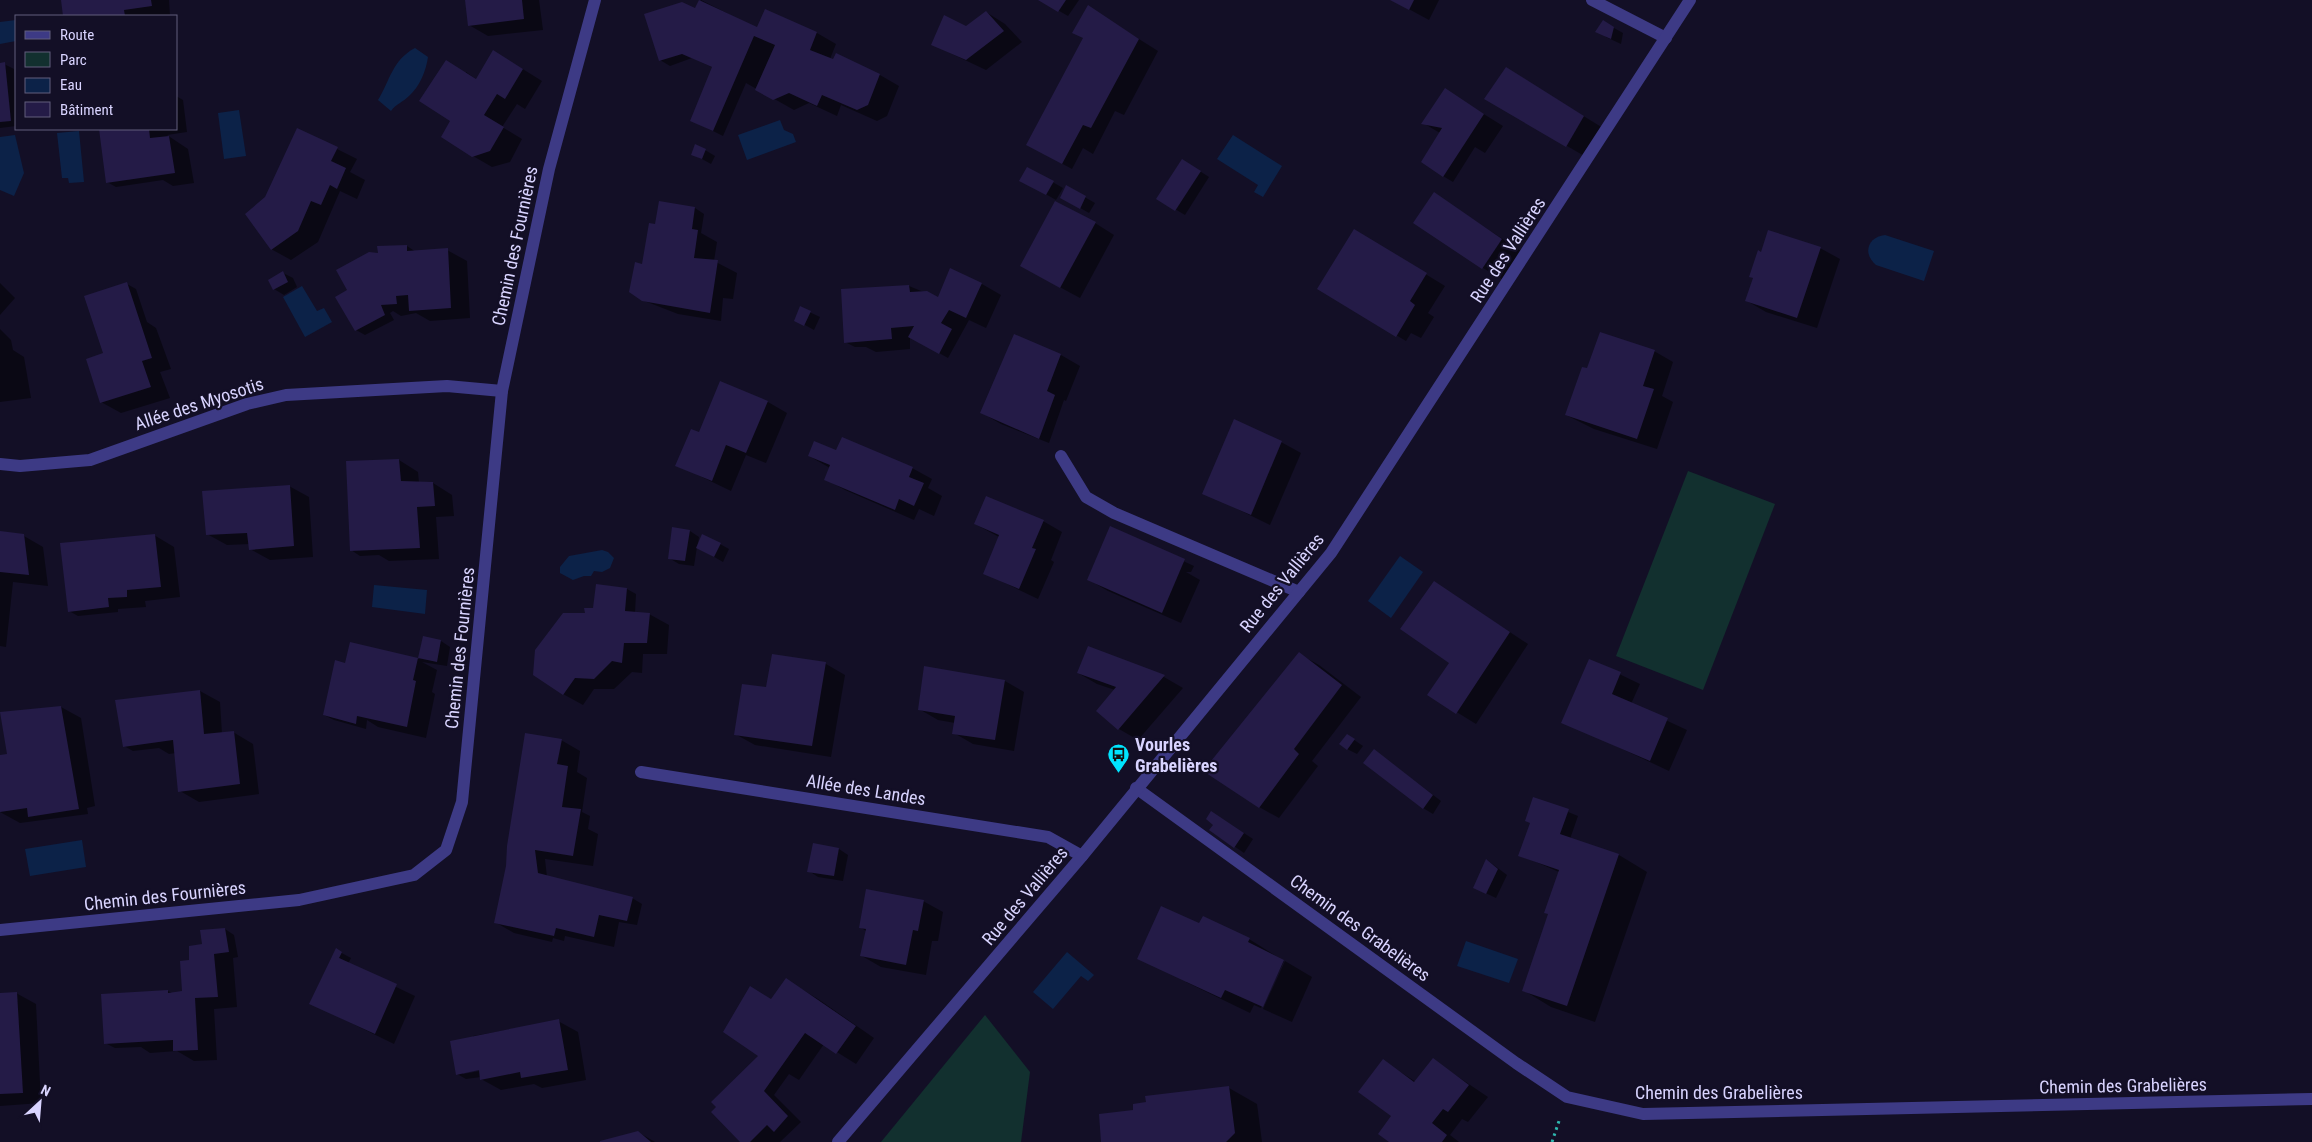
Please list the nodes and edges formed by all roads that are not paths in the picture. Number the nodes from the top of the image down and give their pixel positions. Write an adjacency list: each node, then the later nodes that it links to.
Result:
1 (595, 0): 5 (street, Chemin des Fournières)
2 (1592, 0): 4 (street)
3 (1690, 0): 4 (street, Rue des Vallières)
4 (1666, 38): 8 (street, Rue des Vallières)
5 (502, 391): 7 (street, Allée des Myosotis); 12 (street, Chemin des Fournières)
6 (1061, 456): 8 (street)
7 (0, 464)
8 (1299, 592): 10 (street, Rue des Vallières)
9 (640, 772): 11 (street, Allée des Landes)
10 (1136, 788): 11 (street, Rue des Vallières); 13 (street, Chemin des Grabelières)
11 (1082, 856): 14 (street, Rue des Vallières)
12 (0, 930)
13 (2312, 1099)
14 (838, 1142)

